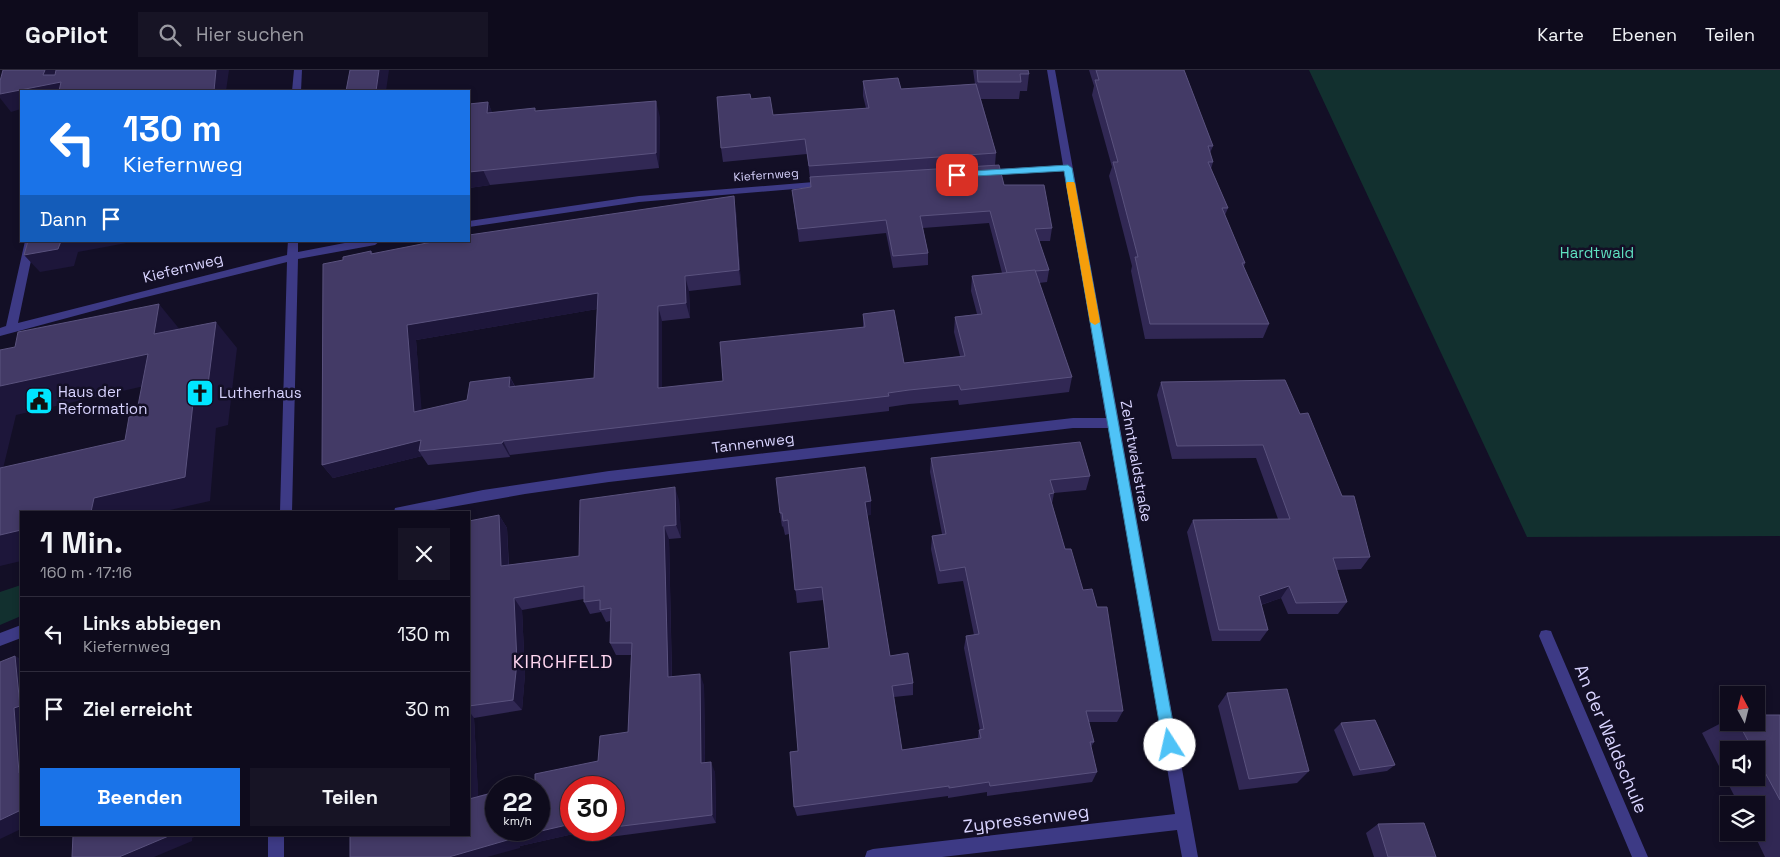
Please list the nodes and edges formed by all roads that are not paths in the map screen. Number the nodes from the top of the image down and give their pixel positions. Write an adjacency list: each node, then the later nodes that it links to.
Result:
1 (298, 70): 3 (street)
2 (1051, 70): 4 (street, Zehntwaldstraße)
3 (297, 90)
4 (1068, 168): 5 (street); 13 (street, Zehntwaldstraße)
5 (976, 173)
6 (834, 183): 7 (street, Kiefernweg)
7 (470, 224)
8 (30, 242): 12 (street)
9 (293, 242): 11 (street)
10 (370, 242): 11 (street, Kiefernweg)
11 (292, 257): 12 (street, Kiefernweg); 14 (street)
12 (5, 331)
13 (1113, 423): 15 (street, Tannenweg); 19 (street, Zehntwaldstraße)
14 (286, 511)
15 (405, 511)
16 (20, 631): 18 (street)
17 (1546, 636): 24 (street, An der Waldschule)
18 (0, 640)
19 (1184, 821): 22 (street, Zypressenweg); 23 (street, Zehntwaldstraße)
20 (276, 836): 21 (street)
21 (276, 857)
22 (873, 857)
23 (1190, 857)
24 (1640, 857)

